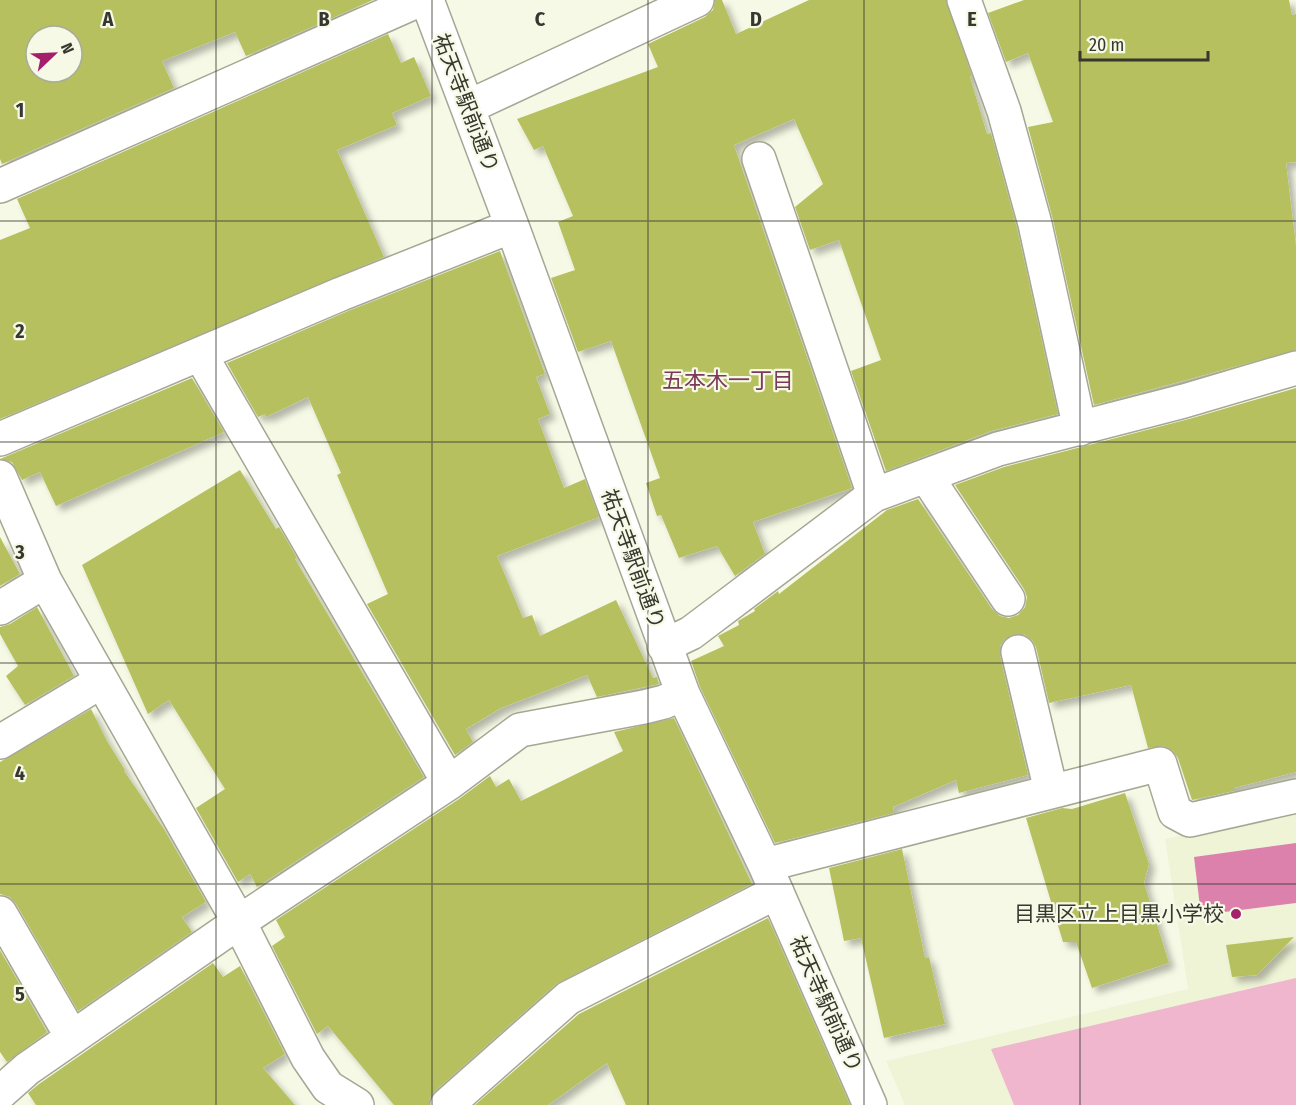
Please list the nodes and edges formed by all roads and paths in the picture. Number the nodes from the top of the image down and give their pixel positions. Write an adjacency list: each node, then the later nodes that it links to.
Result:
1 (419, 0): 7 (street)
2 (427, 0): 5 (street, 祐天寺駅前通り)
3 (697, 0): 5 (street)
4 (964, 0): 11 (street)
5 (468, 107): 8 (street, 祐天寺駅前通り)
6 (759, 159): 15 (street)
7 (0, 186)
8 (512, 226): 9 (street); 19 (street, 祐天寺駅前通り)
9 (200, 354): 12 (street); 24 (street)
10 (1296, 368): 11 (street)
11 (1080, 429): 13 (street)
12 (0, 439)
13 (926, 476): 15 (street); 17 (street)
14 (0, 477): 16 (street)
15 (874, 495): 19 (street)
16 (45, 581): 18 (street); 21 (street)
17 (1008, 599)
18 (0, 608)
19 (664, 646): 22 (street, 祐天寺駅前通り)
20 (1018, 652): 25 (street)
21 (102, 681): 23 (street); 29 (street)
22 (683, 694): 24 (street); 27 (street, 祐天寺駅前通り)
23 (0, 742)
24 (449, 783): 29 (street)
25 (1051, 791): 26 (street); 27 (street)
26 (1296, 796)
27 (771, 878): 33 (street); 34 (street, 祐天寺駅前通り)
28 (0, 913): 30 (street)
29 (239, 922): 30 (street); 32 (street)
30 (72, 1037): 31 (street)
31 (0, 1092)
32 (357, 1105)
33 (447, 1105)
34 (870, 1105)

